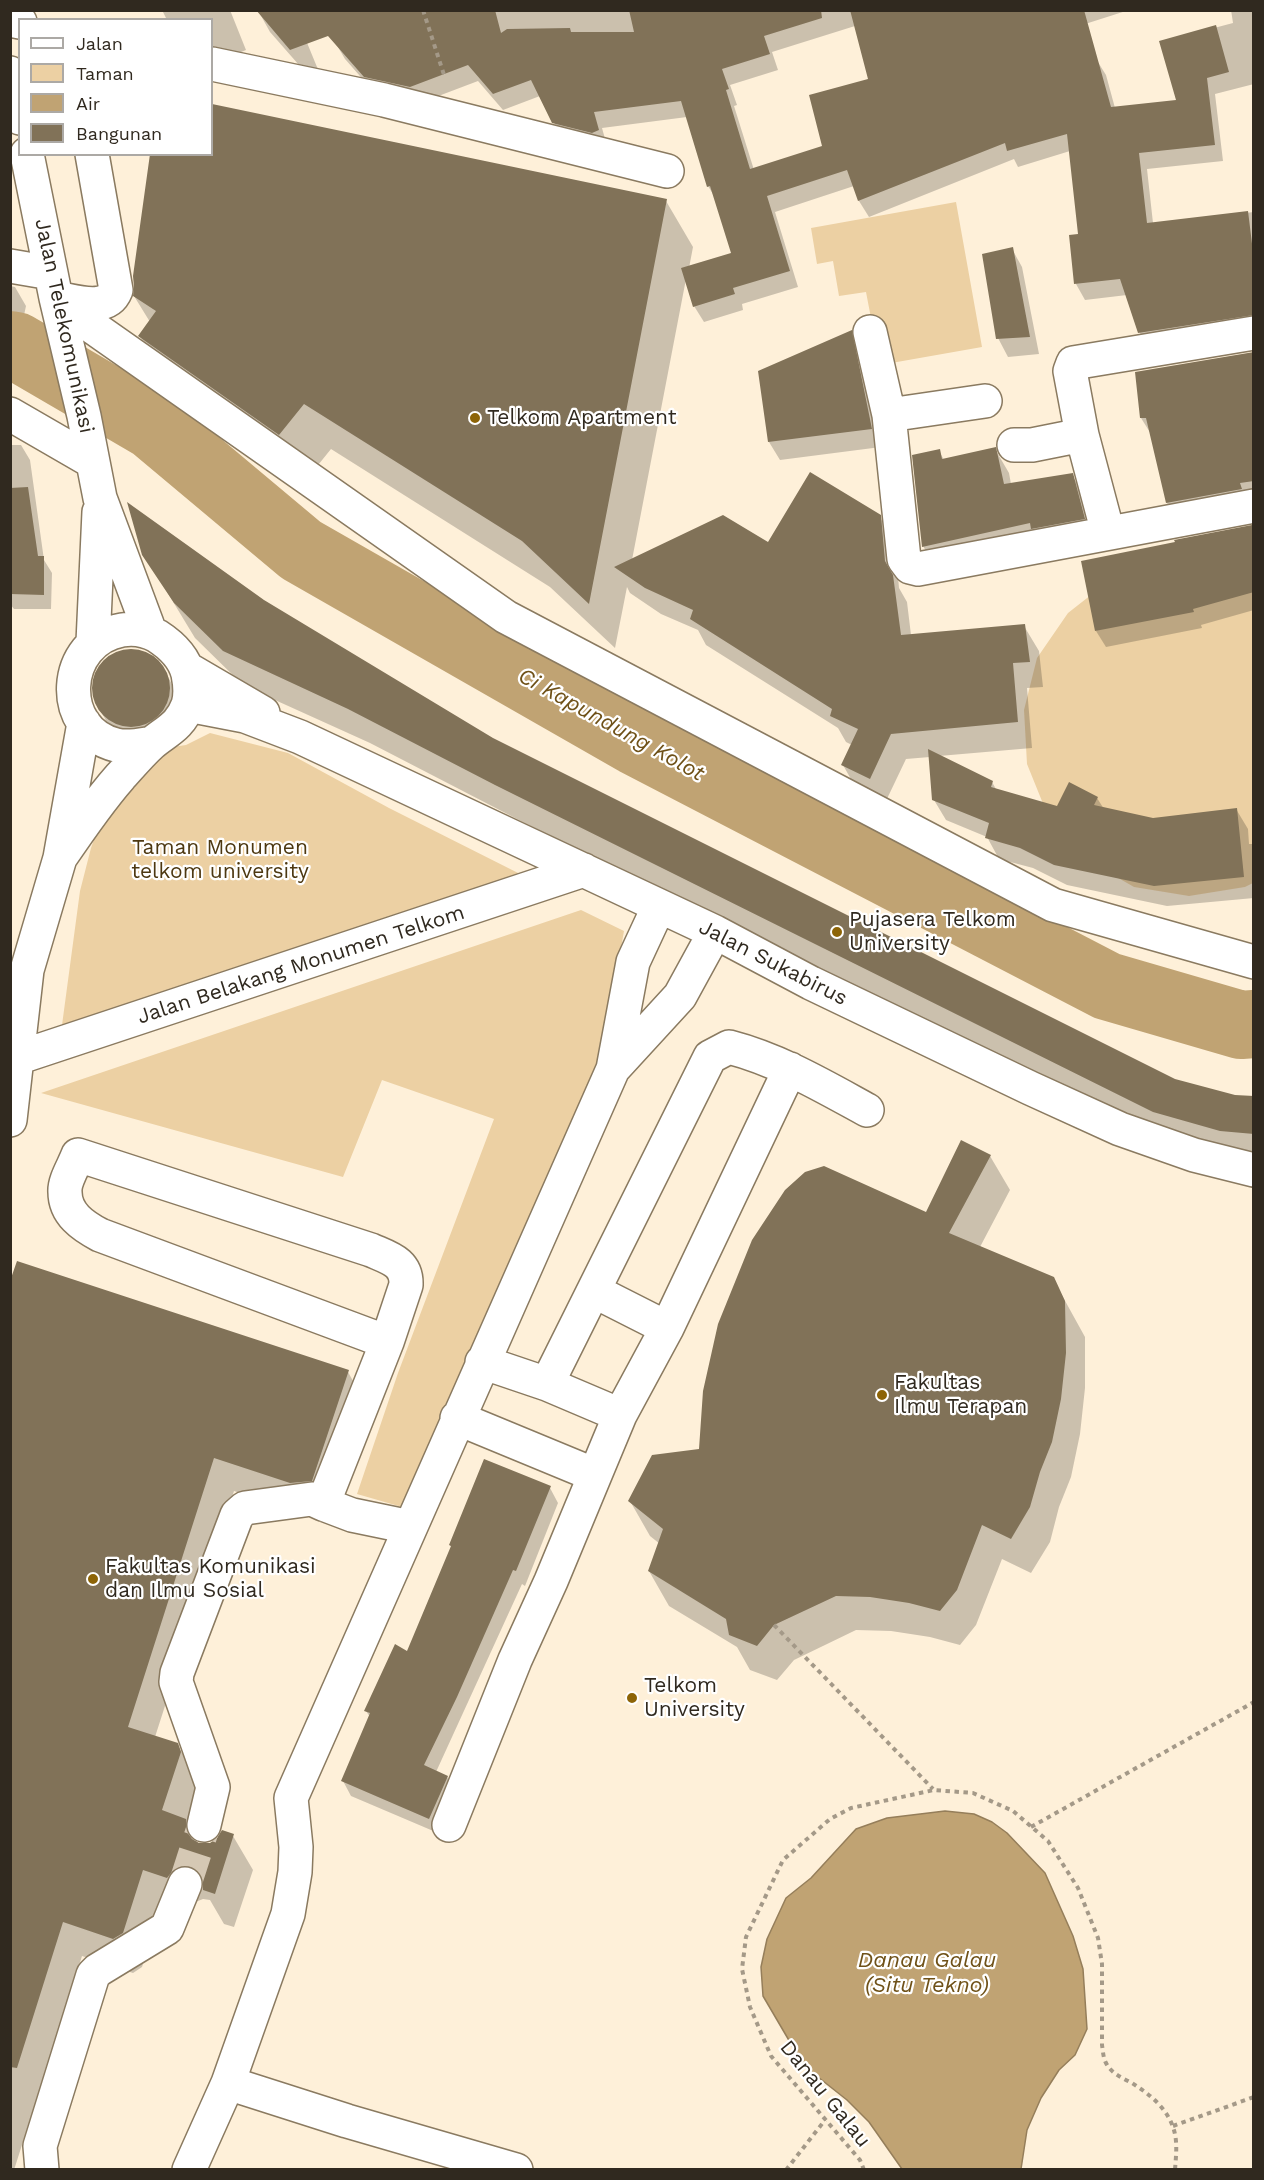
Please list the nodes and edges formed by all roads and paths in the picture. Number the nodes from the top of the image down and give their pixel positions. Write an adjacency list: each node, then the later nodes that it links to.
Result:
1 (423, 10): 5 (path)
2 (213, 64): 5 (street)
3 (10, 73): 4 (street)
4 (18, 109)
5 (458, 119): 8 (street)
6 (27, 156): 10 (street, Jalan Telekomunikasi)
7 (92, 156): 10 (street)
8 (667, 171)
9 (10, 266): 10 (street)
10 (57, 301): 18 (street, Jalan Telekomunikasi); 33 (street)
11 (870, 332): 15 (street)
12 (1254, 333): 16 (street)
13 (985, 401): 15 (street)
14 (10, 414): 18 (street)
15 (889, 415): 21 (street)
16 (1082, 435): 17 (street); 21 (street)
17 (1014, 445)
18 (93, 462): 19 (street, Jalan Telekomunikasi)
19 (100, 498): 22 (street, Jalan Telekomunikasi); 23 (street, Jalan Telekomunikasi)
20 (1254, 506): 21 (street)
21 (1108, 533)
22 (150, 632): 23 (street); 24 (street)
23 (93, 642): 26 (street)
24 (186, 668): 25 (street); 27 (street, Jalan Sukabirus)
25 (188, 705): 27 (street, Jalan Sukabirus); 28 (street)
26 (84, 723): 28 (street); 29 (street)
27 (300, 737): 30 (street, Jalan Sukabirus)
28 (152, 743): 29 (street)
29 (60, 858): 34 (street)
30 (584, 870): 31 (street, Jalan Sukabirus); 34 (street, Jalan Belakang Monumen Telkom)
31 (659, 906): 32 (street, Jalan Sukabirus); 35 (street)
32 (715, 932): 35 (street); 39 (street, Jalan Sukabirus)
33 (1254, 962)
34 (14, 1060): 38 (street)
35 (613, 1069): 43 (street)
36 (790, 1069): 37 (street); 40 (street); 41 (street)
37 (867, 1110)
38 (10, 1120)
39 (1254, 1170)
40 (594, 1291): 41 (street); 44 (street)
41 (667, 1328): 45 (street)
42 (387, 1342): 42 (street); 48 (street)
43 (482, 1362): 44 (street); 46 (street)
44 (547, 1384): 45 (street)
45 (620, 1415): 47 (street)
46 (457, 1419): 47 (street); 49 (street)
47 (595, 1475): 54 (street)
48 (323, 1503): 49 (street); 53 (street)
49 (410, 1527): 57 (street)
50 (774, 1625): 52 (path)
51 (1254, 1702): 55 (path)
52 (934, 1790): 55 (path, Danau Galau); 59 (path, Danau Galau)
53 (204, 1825)
54 (449, 1825)
55 (1031, 1827): 60 (path, Danau Galau)
56 (185, 1884): 61 (street)
57 (228, 2083): 62 (street); 63 (street)
58 (1254, 2097): 60 (path)
59 (825, 2120): 64 (path); 65 (path, Danau Galau)
60 (1173, 2126): 66 (path, Danau Galau)
61 (42, 2169)
62 (189, 2169)
63 (516, 2169)
64 (786, 2169)
65 (864, 2169)
66 (1175, 2169)

